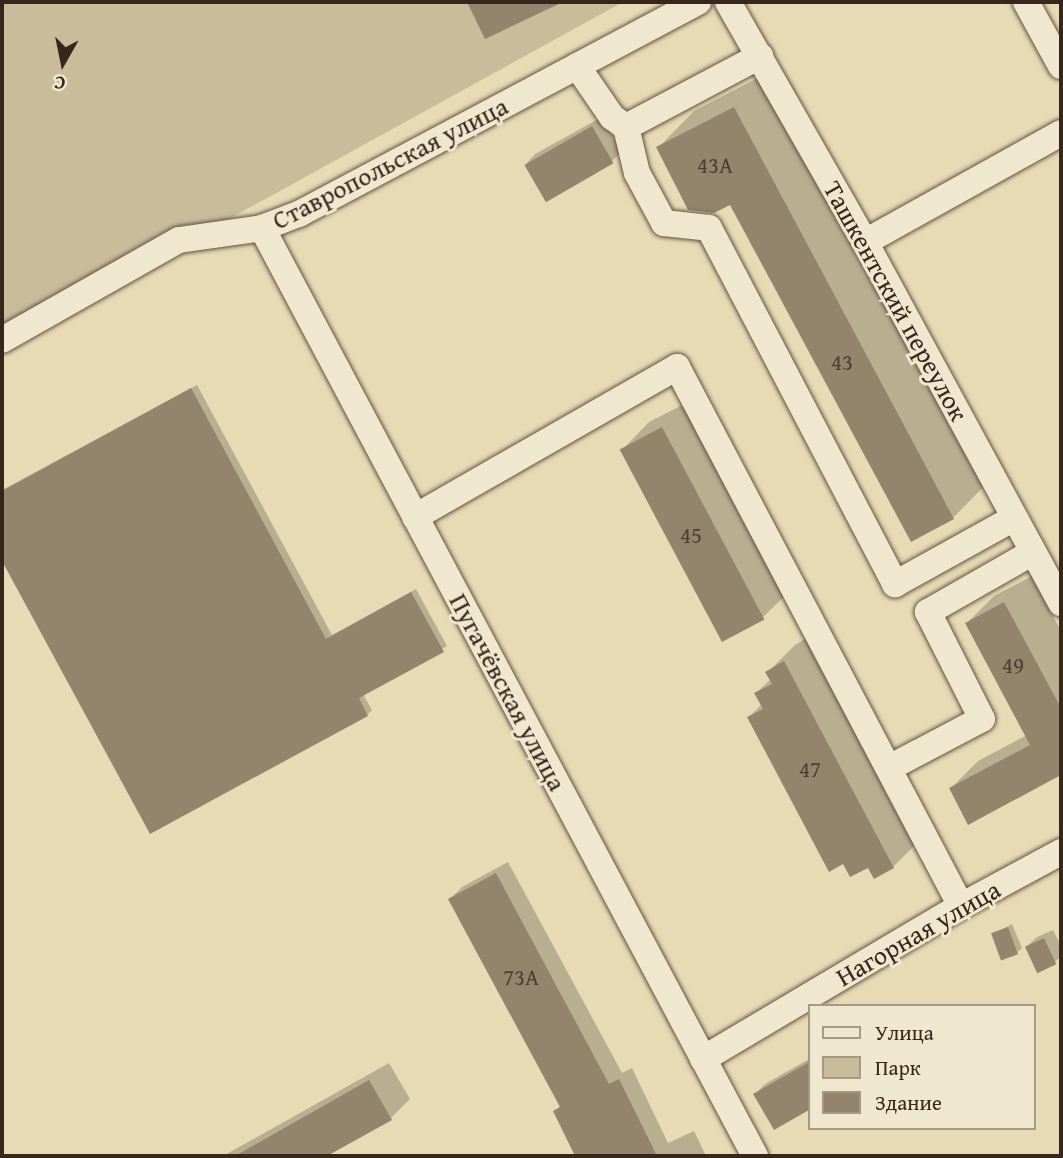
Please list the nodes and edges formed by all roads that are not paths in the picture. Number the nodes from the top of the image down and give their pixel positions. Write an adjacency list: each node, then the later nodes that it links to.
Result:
1 (698, 2): 5 (street, Ставропольская улица)
2 (728, 2): 4 (street, Ташкентский переулок)
3 (1026, 2): 6 (street)
4 (760, 55): 7 (street); 10 (street, Ташкентский переулок)
5 (577, 66): 7 (street); 9 (street, Ставропольская улица)
6 (1061, 66)
7 (626, 127): 13 (street)
8 (1061, 133): 10 (street)
9 (262, 228): 11 (street, Ставропольская улица); 12 (street, Пугачёвская улица)
10 (865, 242): 13 (street, Ташкентский переулок)
11 (2, 340)
12 (415, 517): 17 (street); 20 (street, Пугачёвская улица)
13 (1014, 518): 14 (street, Ташкентский переулок)
14 (1033, 552): 15 (street, Ташкентский переулок); 17 (street)
15 (1054, 573): 16 (street, Ташкентский переулок)
16 (1061, 603)
17 (889, 768): 19 (street)
18 (1061, 852): 19 (street, Нагорная улица)
19 (961, 906): 20 (street, Нагорная улица)
20 (703, 1059): 21 (street, Пугачёвская улица)
21 (755, 1156)

